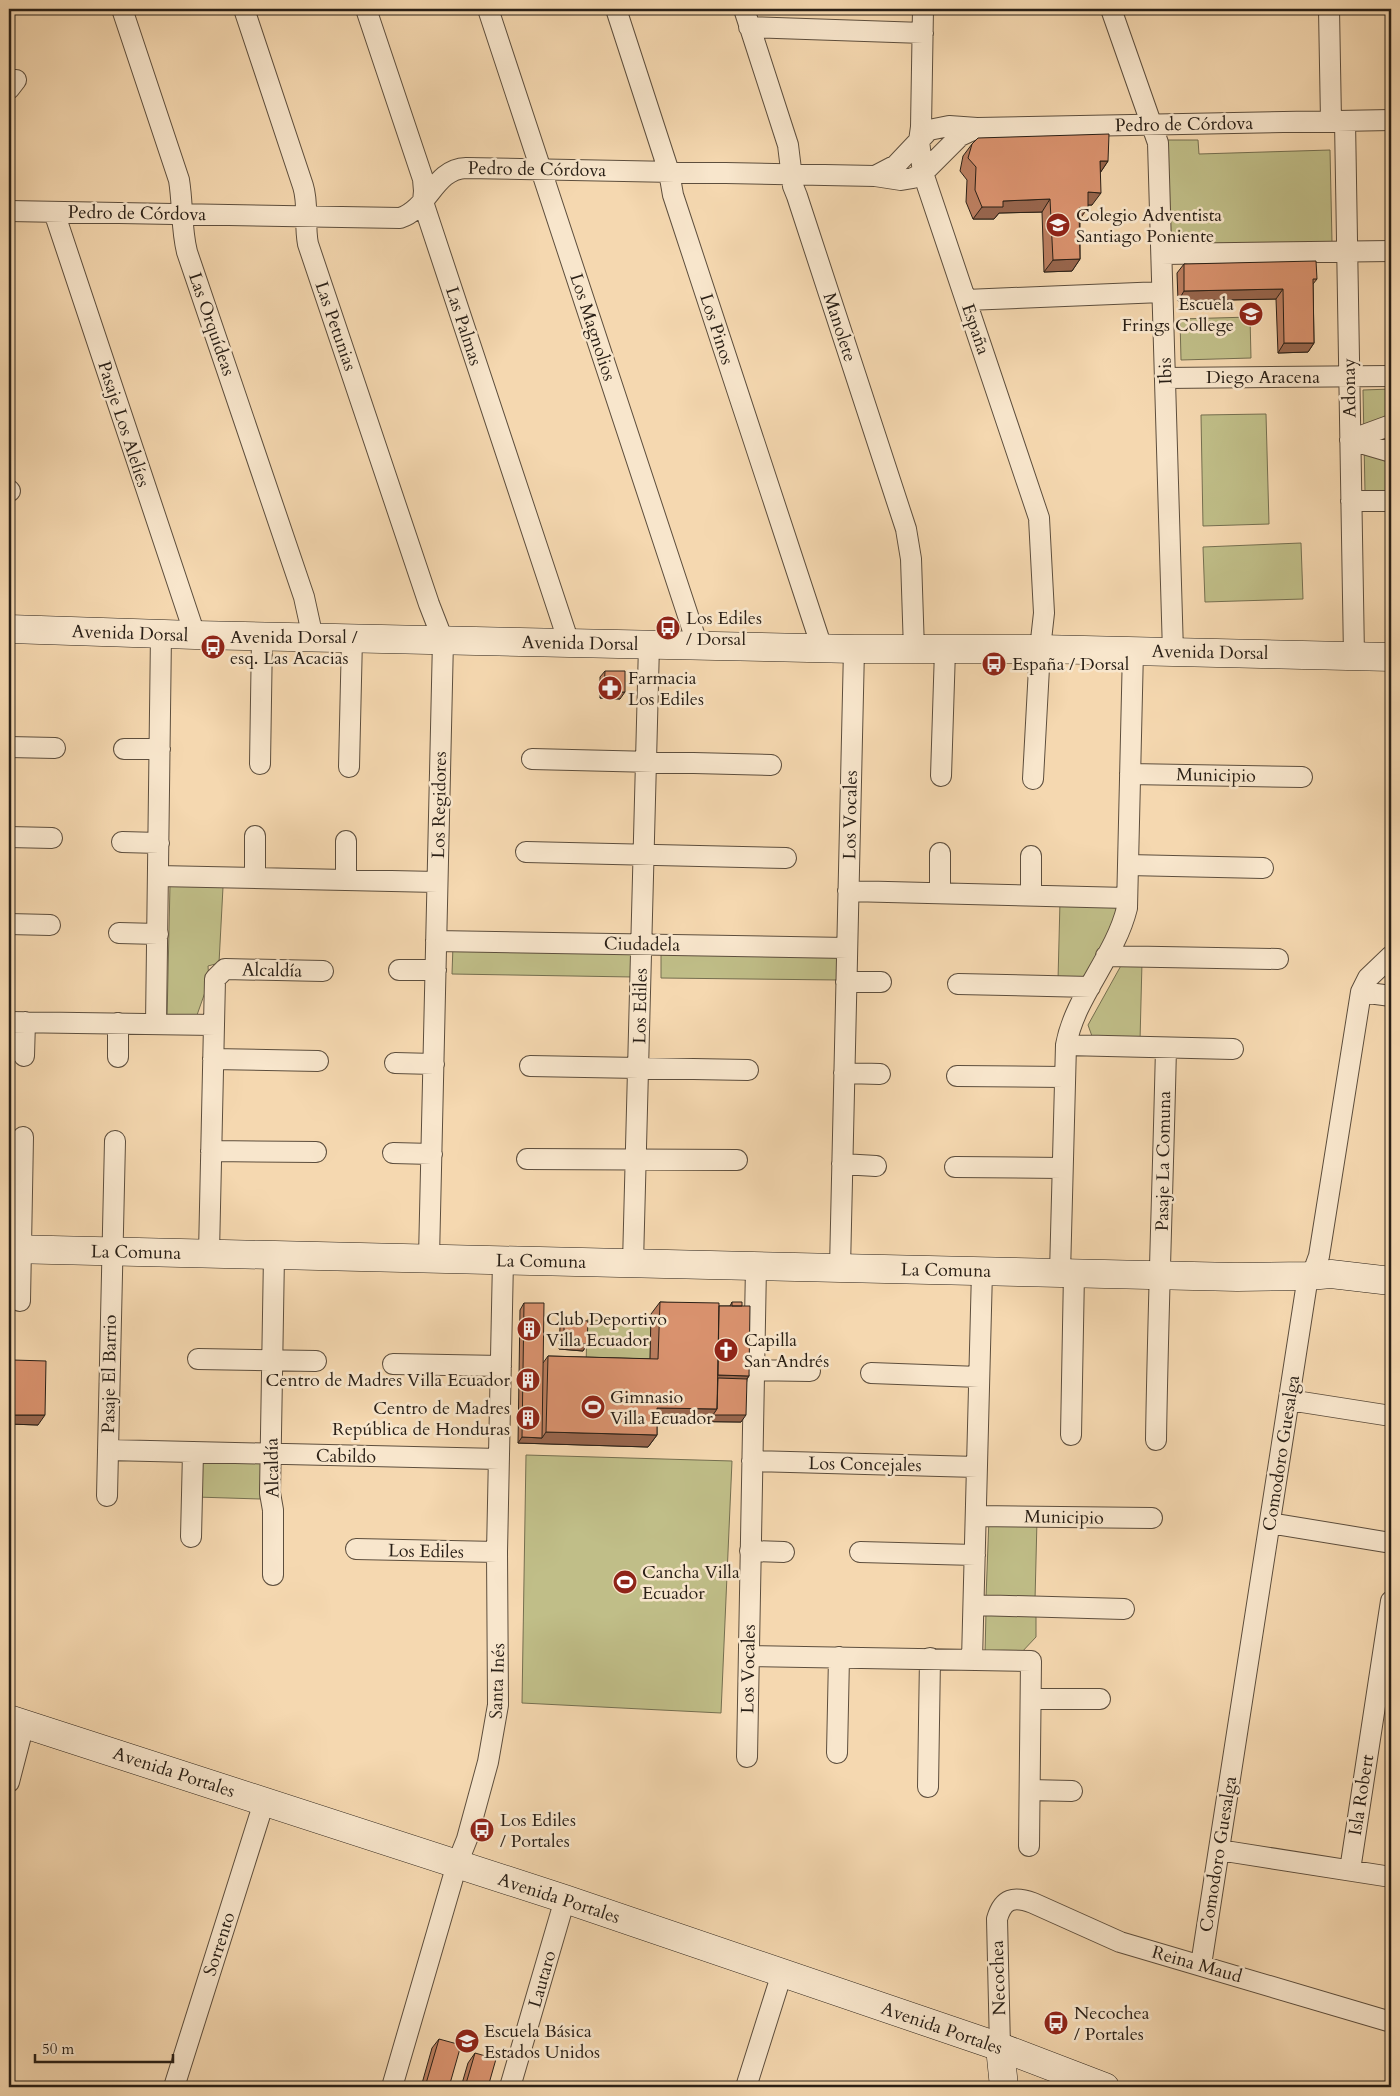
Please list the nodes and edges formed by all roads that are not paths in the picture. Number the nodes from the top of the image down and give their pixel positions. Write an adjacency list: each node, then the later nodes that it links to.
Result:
1 (122, 9): 24 (street, Las Orquídeas)
2 (244, 9): 25 (street, Las Petunias)
3 (366, 9): 21 (street, Las Palmas)
4 (488, 9): 16 (street, Los Magnolios)
5 (616, 9): 17 (street, Los Pinos)
6 (923, 9): 10 (street, España)
7 (1111, 9): 13 (street, Ibis)
8 (1329, 9): 12 (street, Adonay)
9 (747, 18): 10 (street); 19 (street, Manolete)
10 (923, 33): 15 (street, España)
11 (1391, 120): 12 (street, Pedro de Córdova)
12 (1338, 121): 13 (street, Pedro de Córdova); 27 (street, Adonay)
13 (1151, 125): 14 (street, Pedro de Córdova); 28 (street, Ibis)
14 (977, 128): 15 (street, Pedro de Córdova); 18 (street, Pedro de Córdova)
15 (918, 142): 18 (street, España); 20 (street, Pedro de Córdova)
16 (541, 169): 17 (street, Pedro de Córdova); 21 (street, Pedro de Córdova); 48 (street, Los Magnolios)
17 (669, 172): 19 (street, Pedro de Córdova); 49 (street, Los Pinos)
18 (923, 173): 20 (street, Pedro de Córdova); 30 (street, España)
19 (792, 175): 20 (street, Pedro de Córdova); 52 (street, Manolete)
20 (876, 176)
21 (423, 202): 25 (street, Pedro de Córdova); 46 (street, Las Palmas)
22 (9, 211): 23 (street, Pedro de Córdova)
23 (54, 212): 24 (street, Pedro de Córdova); 41 (street, Pasaje Los Alelíes)
24 (182, 214): 25 (street, Pedro de Córdova); 43 (street, Las Orquídeas)
25 (306, 216): 45 (street, Las Petunias)
26 (1391, 251): 27 (street)
27 (1347, 252): 28 (street); 32 (street, Adonay)
28 (1162, 254): 29 (street, Ibis)
29 (1162, 292): 30 (street); 33 (street, Ibis)
30 (966, 300): 51 (street, España)
31 (1391, 376): 32 (street, Diego Aracena)
32 (1349, 377): 33 (street, Diego Aracena); 35 (street, Adonay)
33 (1165, 378): 55 (street, Ibis)
34 (1391, 425): 35 (street)
35 (1350, 440): 36 (street); 38 (street, Adonay)
36 (1391, 452)
37 (1391, 501): 38 (street)
38 (1351, 502): 56 (street, Adonay)
39 (9, 629): 40 (street, Avenida Dorsal)
40 (161, 634): 41 (street, Avenida Dorsal); 61 (street)
41 (195, 636): 42 (street, Avenida Dorsal)
42 (262, 637): 43 (street, Avenida Dorsal); 64 (street)
43 (313, 638): 44 (street, Avenida Dorsal)
44 (352, 638): 45 (street, Avenida Dorsal); 66 (street)
45 (443, 640): 46 (street, Avenida Dorsal); 87 (street, Los Regidores)
46 (569, 643): 47 (street, Avenida Dorsal)
47 (649, 645): 48 (street, Avenida Dorsal); 63 (street, Los Ediles)
48 (698, 646): 49 (street, Avenida Dorsal)
49 (822, 648): 50 (street, Avenida Dorsal)
50 (854, 649): 52 (street, Avenida Dorsal); 88 (street, Los Vocales)
51 (1040, 649): 53 (street, Avenida Dorsal); 54 (street, Avenida Dorsal); 70 (street, España)
52 (914, 650): 53 (street, Avenida Dorsal)
53 (945, 650): 68 (street)
54 (1133, 650): 55 (street, Avenida Dorsal); 67 (street)
55 (1173, 652): 56 (street, Avenida Dorsal)
56 (1354, 656): 57 (street, Avenida Dorsal)
57 (1391, 657)
58 (9, 747): 59 (street)
59 (55, 748)
60 (124, 748): 61 (street)
61 (160, 749): 76 (street)
62 (532, 758): 63 (street)
63 (646, 762): 65 (street); 79 (street, Los Ediles)
64 (260, 764)
65 (771, 765)
66 (349, 767)
67 (1130, 774): 69 (street, Municipio); 82 (street)
68 (941, 776)
69 (1302, 777)
70 (1033, 779)
71 (255, 836): 85 (street)
72 (9, 837): 73 (street)
73 (52, 838)
74 (346, 841): 86 (street)
75 (122, 842): 76 (street)
76 (159, 843): 84 (street)
77 (526, 852): 79 (street)
78 (940, 853): 89 (street)
79 (644, 855): 81 (street); 97 (street, Los Ediles)
80 (1031, 856): 90 (street)
81 (786, 858)
82 (1128, 865): 83 (street); 91 (street)
83 (1263, 868)
84 (158, 876): 85 (street); 95 (street)
85 (255, 878): 86 (street)
86 (346, 880): 87 (street)
87 (437, 882): 96 (street, Los Regidores)
88 (848, 891): 89 (street); 98 (street, Los Vocales)
89 (940, 893): 90 (street)
90 (1030, 895): 91 (street)
91 (1127, 898): 99 (street)
92 (9, 924): 93 (street)
93 (50, 925)
94 (119, 933): 95 (street)
95 (158, 934): 113 (street)
96 (436, 941): 97 (street, Ciudadela); 103 (street, Los Regidores)
97 (642, 944): 98 (street, Ciudadela); 125 (street, Los Ediles)
98 (847, 948): 105 (street, Los Vocales)
99 (1106, 956): 101 (street); 108 (street)
100 (1391, 956): 109 (street, Comodoro Guesalga)
101 (1278, 959)
102 (398, 970): 103 (street)
103 (436, 970): 123 (street, Los Regidores)
104 (322, 971): 114 (street, Alcaldía)
105 (846, 982): 106 (street); 127 (street, Los Vocales)
106 (881, 982)
107 (958, 984): 108 (street)
108 (1090, 987): 115 (street)
109 (1361, 992): 110 (street); 156 (street, Comodoro Guesalga)
110 (1391, 996)
111 (17, 1022): 112 (street); 118 (street)
112 (118, 1023): 113 (street); 119 (street)
113 (156, 1024): 114 (street)
114 (214, 1025): 120 (street, Alcaldía)
115 (1066, 1045): 116 (street); 130 (street)
116 (1166, 1048): 117 (street); 155 (street, Pasaje La Comuna)
117 (1233, 1050)
118 (24, 1056)
119 (118, 1058)
120 (213, 1059): 121 (street); 133 (street, Alcaldía)
121 (318, 1061)
122 (395, 1063): 123 (street)
123 (434, 1064): 136 (street, Los Regidores)
124 (530, 1066): 125 (street, Los Ediles)
125 (638, 1068): 126 (street, Los Ediles); 138 (street, Los Ediles)
126 (748, 1070)
127 (844, 1074): 128 (street); 140 (street, Los Vocales)
128 (880, 1074)
129 (957, 1076): 130 (street)
130 (1064, 1077): 143 (street)
131 (22, 1137): 144 (street)
132 (115, 1141): 145 (street)
133 (211, 1151): 134 (street); 146 (street, Alcaldía)
134 (316, 1152)
135 (393, 1153): 136 (street)
136 (432, 1154): 148 (street, Los Regidores)
137 (527, 1158): 138 (street)
138 (636, 1160): 139 (street); 150 (street, Los Ediles)
139 (737, 1160)
140 (842, 1164): 141 (street); 152 (street, Los Vocales)
141 (876, 1166)
142 (955, 1167): 143 (street)
143 (1062, 1168): 154 (street)
144 (15, 1249): 145 (street, La Comuna); 158 (street)
145 (112, 1251): 146 (street, La Comuna); 172 (street, Pasaje El Barrio)
146 (209, 1253): 147 (street, La Comuna)
147 (274, 1255): 148 (street, La Comuna); 160 (street, Alcaldía)
148 (429, 1258): 149 (street, La Comuna)
149 (503, 1260): 150 (street, La Comuna); 163 (street, Santa Inés)
150 (633, 1263): 151 (street, La Comuna)
151 (756, 1266): 152 (street, La Comuna); 164 (street, Los Vocales)
152 (840, 1268): 153 (street, La Comuna)
153 (982, 1271): 154 (street, La Comuna); 167 (street)
154 (1067, 1273): 155 (street, La Comuna); 170 (street)
155 (1160, 1275): 156 (street, La Comuna); 171 (street)
156 (1308, 1276): 157 (street, La Comuna); 168 (street, Comodoro Guesalga)
157 (1391, 1281)
158 (20, 1301)
159 (198, 1359): 160 (street)
160 (272, 1360): 161 (street); 174 (street, Alcaldía)
161 (316, 1361)
162 (393, 1364): 163 (street)
163 (501, 1366): 175 (street, Santa Inés)
164 (754, 1370): 165 (street); 176 (street, Los Vocales)
165 (810, 1370)
166 (871, 1373): 167 (street)
167 (979, 1377): 177 (street)
168 (1289, 1400): 169 (street); 181 (street, Comodoro Guesalga)
169 (1391, 1416)
170 (1072, 1435)
171 (1156, 1440)
172 (108, 1450): 173 (street, Cabildo); 178 (street, Pasaje El Barrio)
173 (193, 1452): 174 (street, Cabildo); 182 (street)
174 (270, 1454): 175 (street, Cabildo); 190 (street, Alcaldía)
175 (499, 1460): 186 (street, Santa Inés)
176 (752, 1461): 177 (street, Los Concejales); 185 (street, Los Vocales)
177 (977, 1467): 179 (street)
178 (107, 1496)
179 (976, 1516): 180 (street, Municipio); 189 (street)
180 (1152, 1518)
181 (1270, 1523): 183 (street); 209 (street, Comodoro Guesalga)
182 (191, 1537)
183 (1391, 1543)
184 (356, 1549): 186 (street, Los Ediles)
185 (750, 1551): 187 (street); 194 (street, Los Vocales)
186 (497, 1552): 210 (street, Santa Inés)
187 (784, 1552)
188 (860, 1552): 189 (street)
189 (975, 1555): 192 (street)
190 (273, 1575)
191 (1391, 1601): 211 (street, Isla Robert)
192 (974, 1604): 193 (street); 197 (street)
193 (1124, 1609)
194 (749, 1656): 195 (street); 202 (street, Los Vocales)
195 (839, 1657): 196 (street); 201 (street)
196 (930, 1658): 197 (street); 204 (street)
197 (972, 1660): 198 (street)
198 (1031, 1699): 199 (street); 205 (street)
199 (1100, 1699)
200 (17, 1722): 203 (street); 207 (street, Avenida Portales)
201 (837, 1753)
202 (747, 1757)
203 (9, 1782)
204 (928, 1787)
205 (1030, 1790): 206 (street); 208 (street)
206 (1072, 1791)
207 (264, 1802): 210 (street, Avenida Portales); 219 (street, Sorrento)
208 (1029, 1846)
209 (1219, 1850): 211 (street); 215 (street, Comodoro Guesalga)
210 (457, 1864): 213 (street, Avenida Portales); 220 (street, Santa Inés)
211 (1350, 1870): 212 (street)
212 (1391, 1877)
213 (565, 1900): 216 (street, Avenida Portales); 221 (street, Lautaro)
214 (1006, 1902): 215 (street, Reina Maud); 218 (street, Necochea)
215 (1201, 1965): 217 (street, Reina Maud)
216 (782, 1973): 218 (street, Avenida Portales); 222 (street)
217 (1390, 2021)
218 (1000, 2047): 223 (street, Necochea); 224 (street, Avenida Portales)
219 (174, 2087)
220 (392, 2087)
221 (510, 2087)
222 (746, 2087)
223 (1004, 2087)
224 (1105, 2087)

